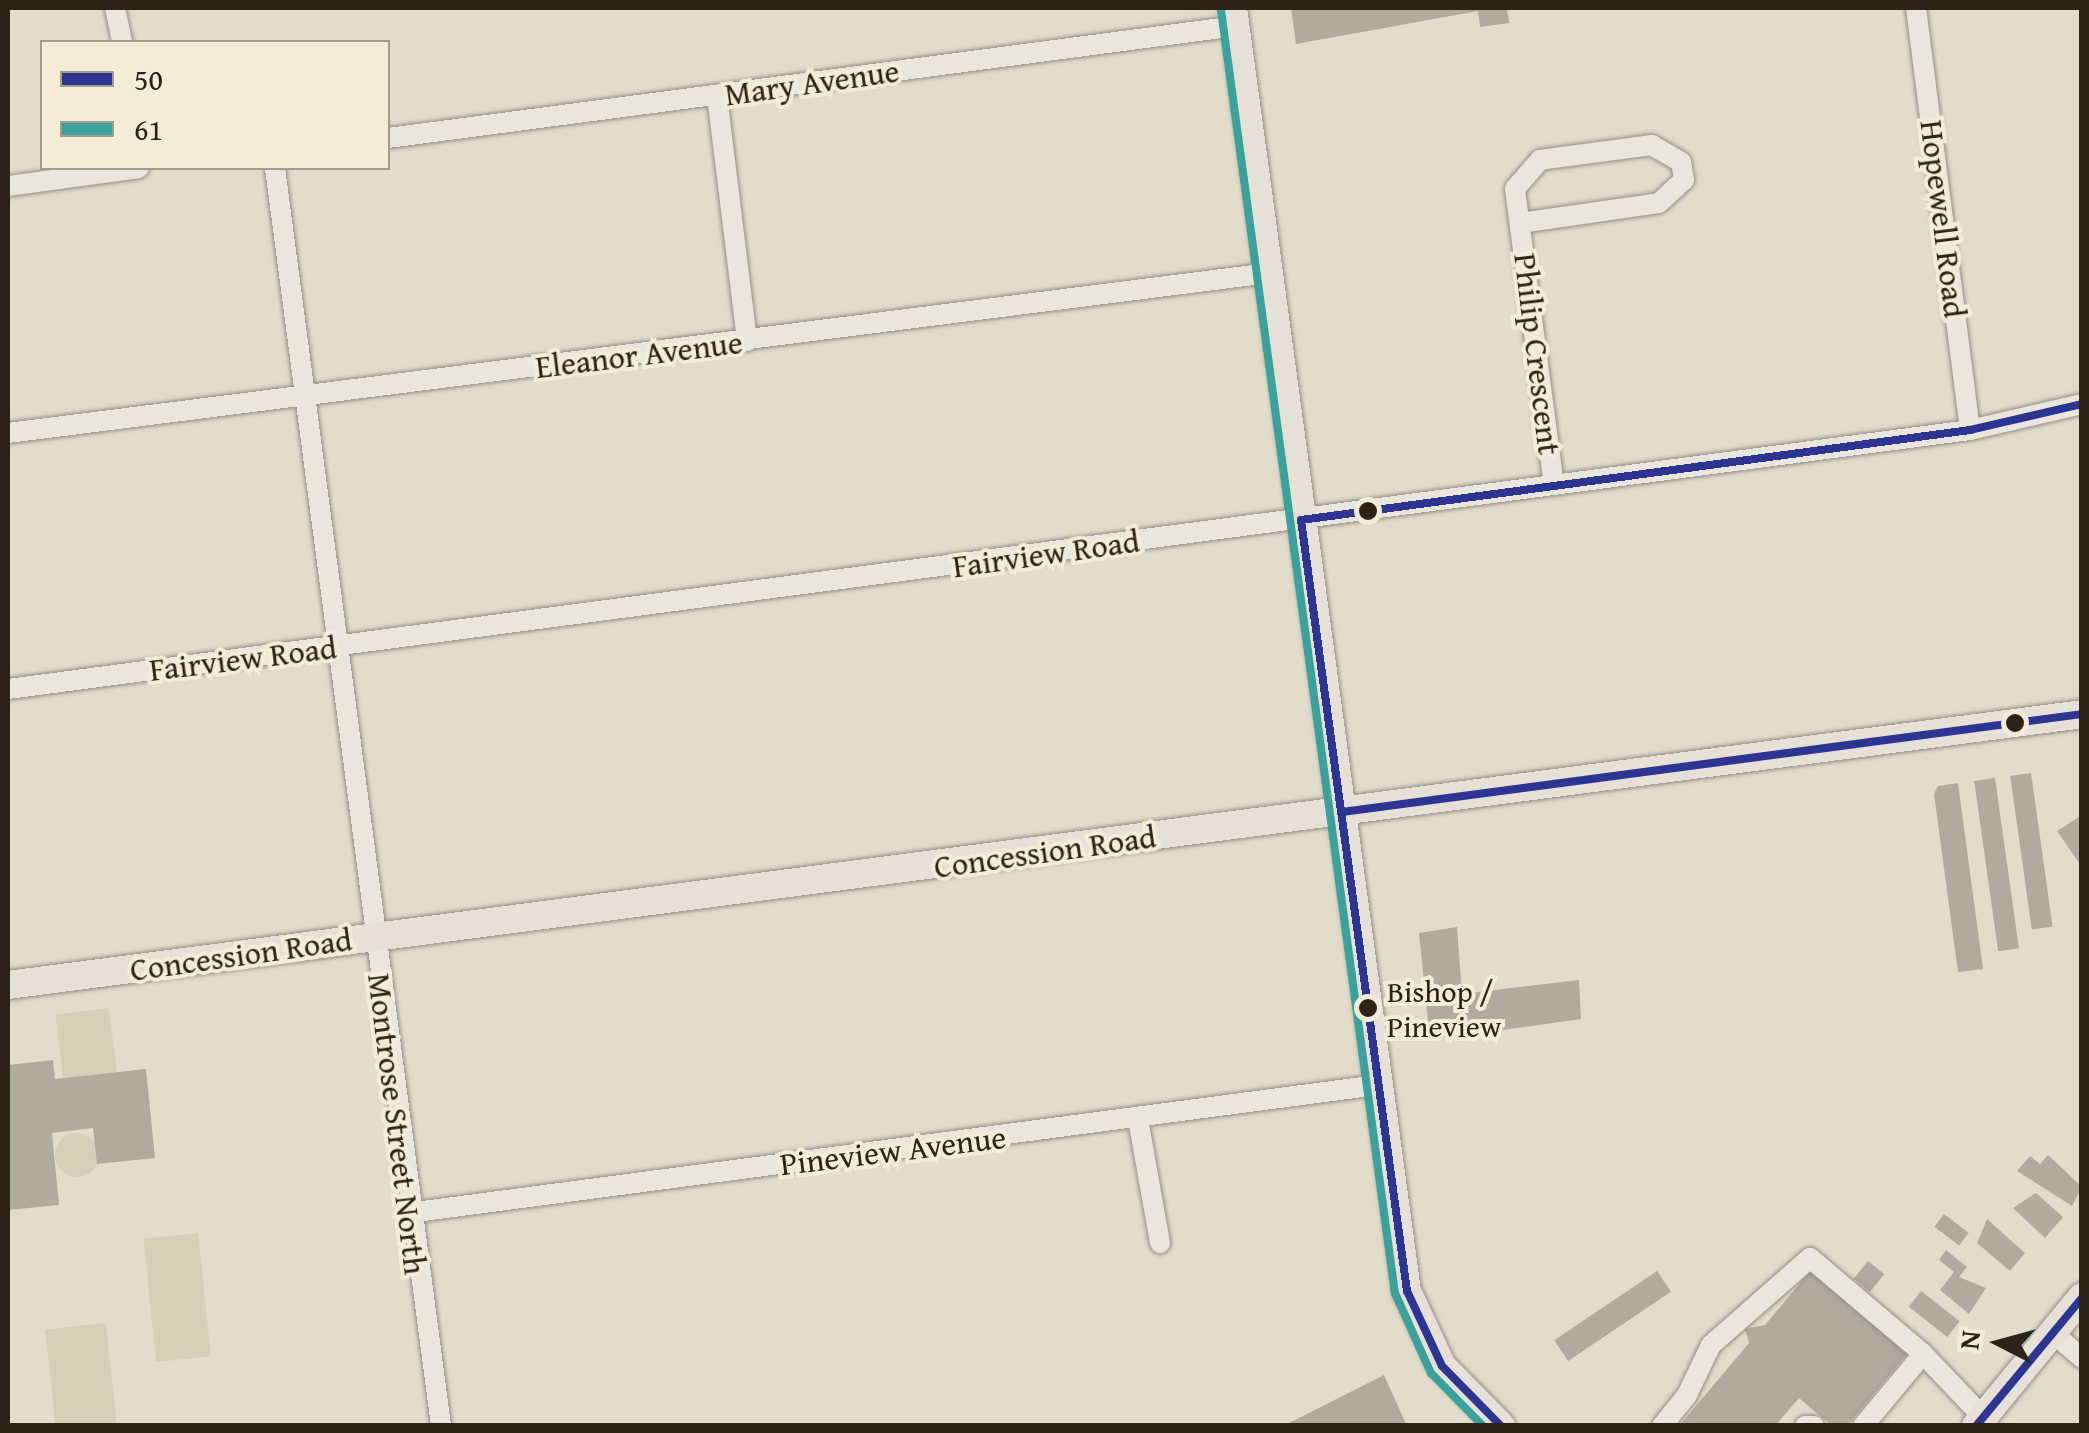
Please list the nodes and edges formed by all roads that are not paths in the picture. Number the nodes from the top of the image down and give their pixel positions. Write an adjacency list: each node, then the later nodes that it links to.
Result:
1 (115, 8): 4 (street)
2 (1916, 8): 15 (street, Hopewell Road)
3 (1235, 17): 5 (street, Mary Avenue); 11 (main road)
4 (122, 40)
5 (717, 96): 6 (street, Mary Avenue); 12 (street)
6 (390, 138)
7 (123, 170): 9 (street)
8 (274, 170): 13 (street, Montrose Street North)
9 (8, 186)
10 (1520, 223): 10 (street, Philip Crescent); 17 (street, Philip Crescent)
11 (1269, 273): 12 (street, Eleanor Avenue); 18 (main road)
12 (746, 341): 13 (street, Eleanor Avenue)
13 (306, 398): 16 (street, Eleanor Avenue); 19 (street, Montrose Street North)
14 (2082, 404): 15 (street, Fairview Road)
15 (1970, 430): 17 (street, Fairview Road)
16 (8, 434)
17 (1554, 484): 18 (street, Fairview Road)
18 (1301, 520): 19 (street, Fairview Road); 22 (main road)
19 (337, 648): 20 (street, Fairview Road); 23 (street, Montrose Street North)
20 (8, 689)
21 (2082, 714): 22 (main road, Concession Road)
22 (1342, 812): 23 (main road, Concession Road); 25 (main road)
23 (373, 937): 24 (main road, Concession Road); 27 (street, Montrose Street North)
24 (8, 986)
25 (1378, 1085): 26 (street, Pineview Avenue); 37 (main road)
26 (1138, 1120): 27 (street, Pineview Avenue); 28 (street)
27 (408, 1213): 36 (street, Montrose Street North)
28 (1160, 1243)
29 (2082, 1297): 30 (main road)
30 (2052, 1332): 34 (street); 35 (main road)
31 (1746, 1333): 32 (street)
32 (1711, 1345): 33 (street); 38 (street)
33 (1923, 1354): 35 (street); 41 (street)
34 (2082, 1358)
35 (1979, 1421)
36 (441, 1426)
37 (1501, 1426)
38 (1662, 1426)
39 (1805, 1426): 40 (street)
40 (1814, 1426)
41 (1863, 1426)

